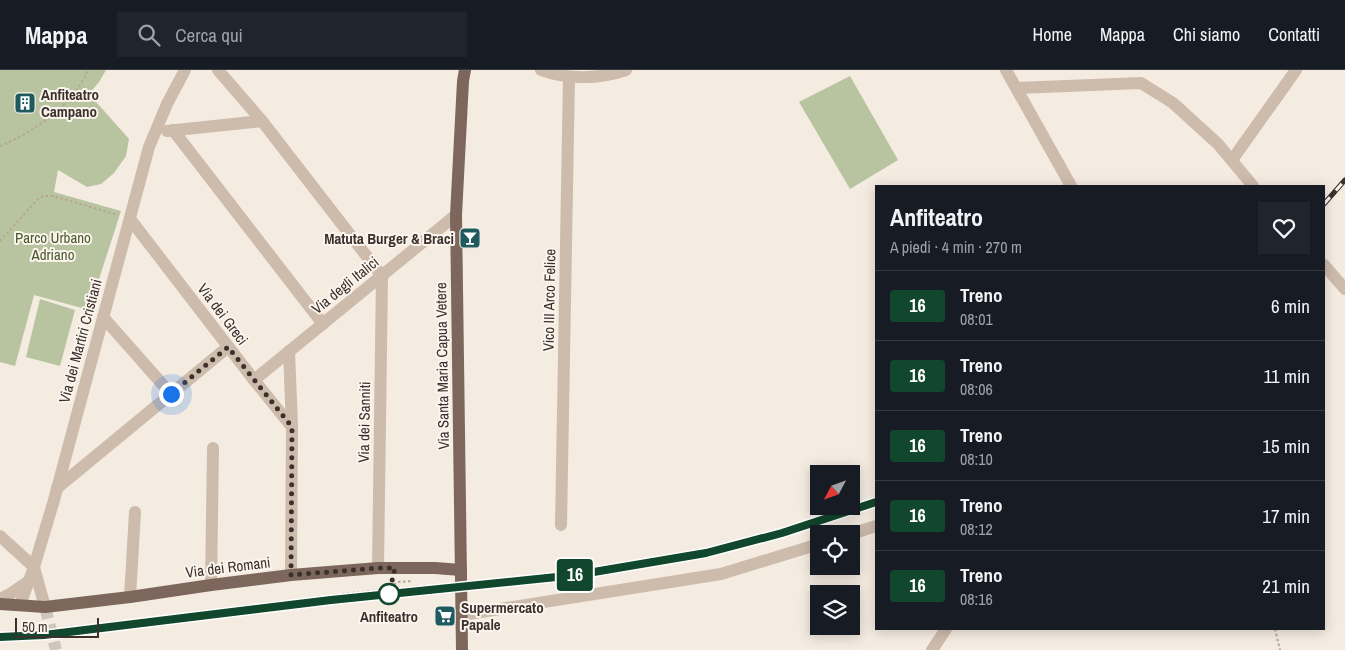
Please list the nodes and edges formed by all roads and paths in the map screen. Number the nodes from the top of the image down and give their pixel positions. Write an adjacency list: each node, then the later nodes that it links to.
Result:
1 (88, 70): 14 (path)
2 (185, 70): 13 (street, Via dei Martiri Cristiani)
3 (218, 70): 11 (street)
4 (541, 70): 9 (street)
5 (626, 70): 9 (street)
6 (1006, 70): 10 (street)
7 (1296, 70): 15 (street)
8 (462, 74): 18 (main road, Via Santa Maria Capua Vetere)
9 (569, 77): 34 (street, Vico III Arco Felice)
10 (1017, 88): 15 (street); 16 (street)
11 (262, 121): 12 (street); 22 (street)
12 (173, 130): 13 (street); 25 (street)
13 (155, 132): 19 (street, Via dei Martiri Cristiani)
14 (0, 146)
15 (1232, 160): 17 (street)
16 (1070, 185)
17 (1252, 185)
18 (456, 215): 22 (street, Via degli Italici); 41 (main road, Via Santa Maria Capua Vetere)
19 (130, 219): 20 (path); 24 (street, Via dei Martiri Cristiani); 26 (street, Via dei Greci)
20 (0, 241)
21 (1325, 266): 23 (street)
22 (382, 276): 25 (street, Via degli Italici); 40 (street, Via dei Sanniti)
23 (1345, 289)
24 (103, 317): 29 (street); 32 (street, Via dei Martiri Cristiani)
25 (323, 324): 27 (street, Via degli Italici)
26 (228, 347): 28 (street, Via dei Greci); 29 (street)
27 (290, 351): 28 (street, Via degli Italici); 30 (street)
28 (254, 380): 30 (street, Via dei Greci)
29 (171, 394): 32 (street)
30 (292, 427): 42 (street)
31 (213, 448): 44 (street)
32 (57, 488): 39 (street, Via dei Martiri Cristiani)
33 (135, 512): 49 (street)
34 (560, 525)
35 (875, 526): 36 (street)
36 (860, 531)
37 (0, 536): 39 (street)
38 (810, 547): 54 (street)
39 (34, 567): 43 (street, Via dei Martiri Cristiani); 53 (street)
40 (378, 568): 41 (main road, Via dei Romani); 42 (main road, Via dei Romani)
41 (461, 570): 54 (main road, Via Santa Maria Capua Vetere)
42 (291, 575): 44 (main road, Via dei Romani)
43 (29, 581): 50 (street); 52 (street, Via dei Martiri Cristiani)
44 (211, 585): 49 (main road, Via dei Romani)
45 (393, 585): 47 (path)
46 (424, 586): 47 (path)
47 (394, 589): 48 (path)
48 (342, 594)
49 (130, 597): 53 (main road, Via dei Romani)
50 (0, 599)
51 (0, 604): 52 (main road, Via dei Romani)
52 (20, 606): 53 (main road, Via dei Romani)
53 (45, 607)
54 (462, 614): 57 (main road, Via Santa Maria Capua Vetere)
55 (945, 630): 58 (street)
56 (1274, 630): 59 (path)
57 (462, 650)
58 (932, 650)
59 (1280, 650)

